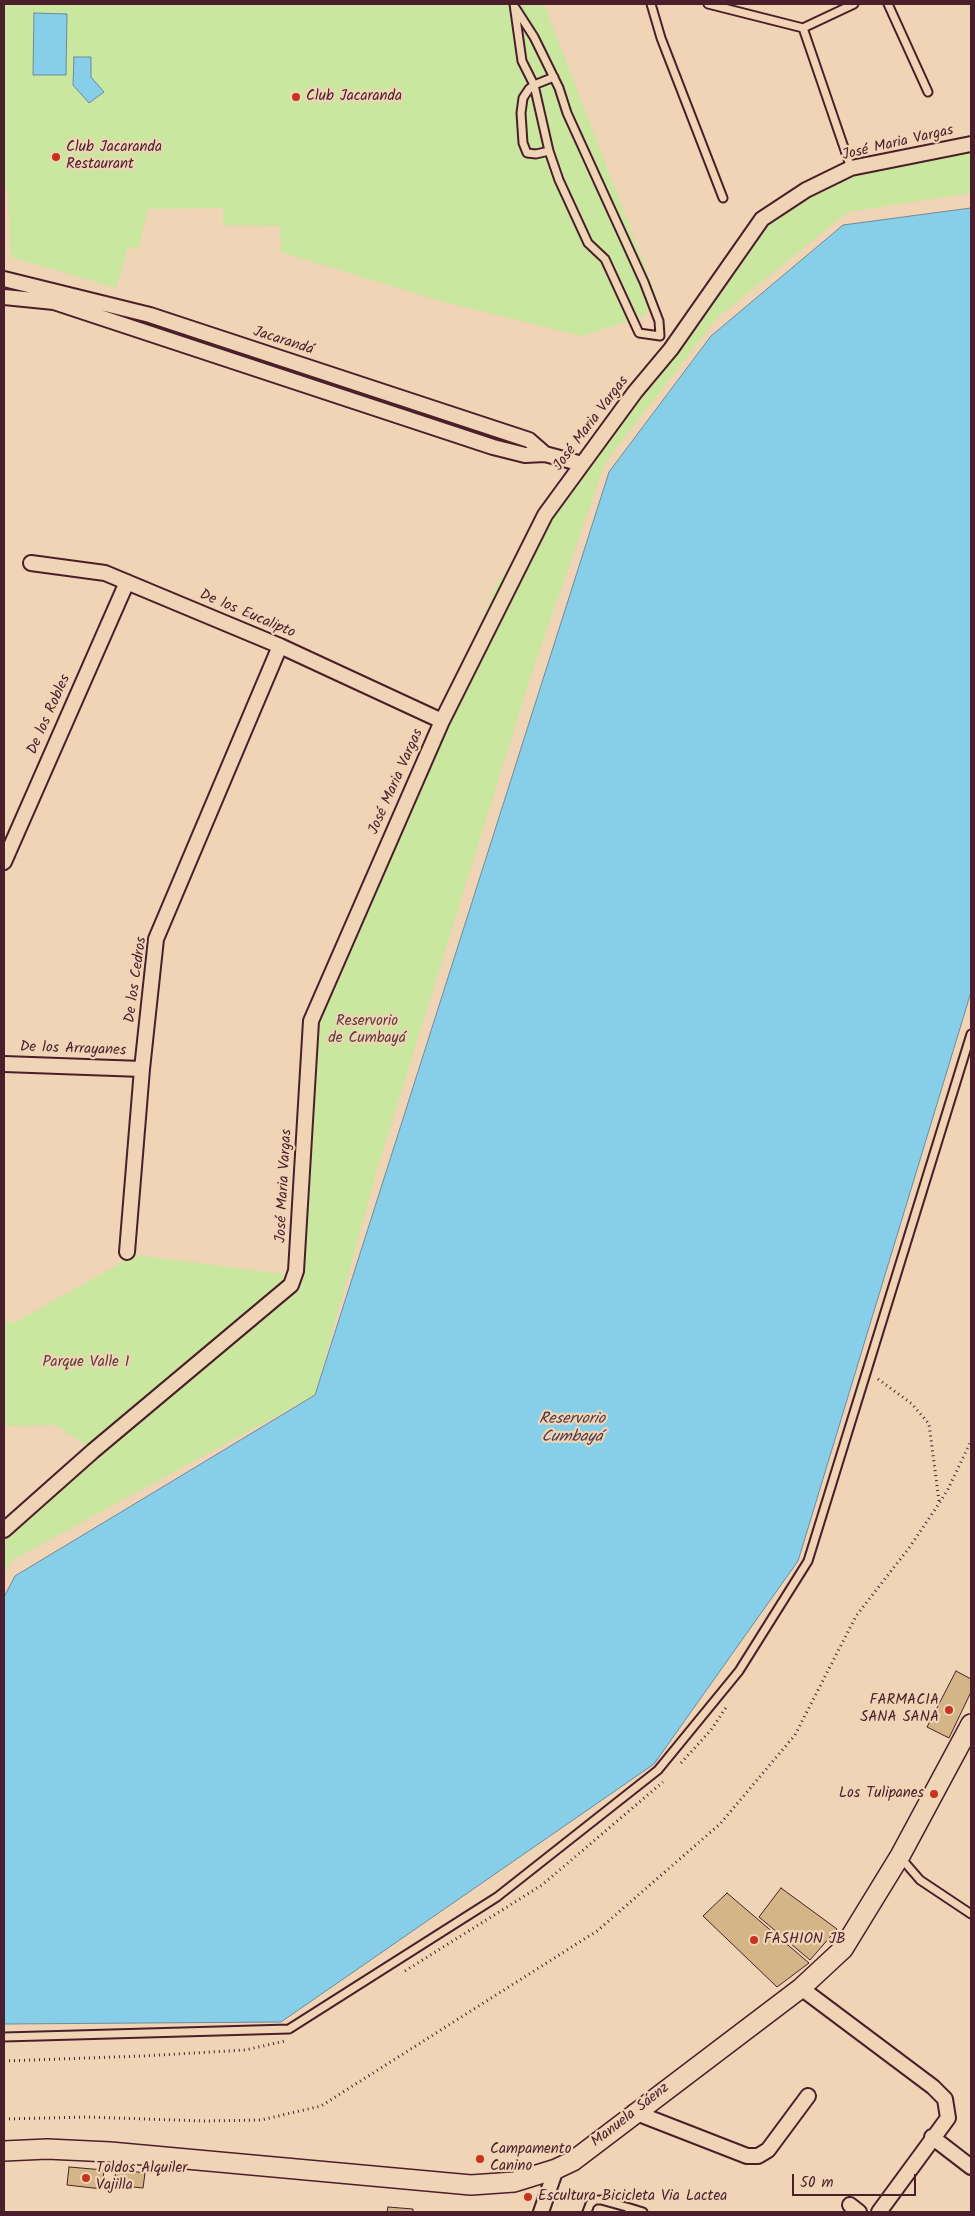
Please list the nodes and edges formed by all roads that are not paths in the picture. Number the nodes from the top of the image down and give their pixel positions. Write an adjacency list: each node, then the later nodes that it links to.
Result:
1 (651, 4): 13 (lane)
2 (708, 4): 6 (lane)
3 (854, 4): 6 (lane)
4 (888, 4): 9 (lane)
5 (515, 6): 7 (lane); 8 (lane)
6 (803, 28): 12 (lane)
7 (554, 77): 8 (lane); 16 (lane)
8 (534, 85): 11 (lane); 11 (lane)
9 (928, 92)
10 (971, 144): 12 (street, José Maria Vargas)
11 (549, 151): 16 (lane)
12 (851, 168): 17 (street, José Maria Vargas)
13 (722, 198)
14 (4, 279): 18 (street, Jacarandá)
15 (4, 297): 19 (street, Jacarandá)
16 (660, 336): 17 (lane)
17 (671, 349): 21 (street, José Maria Vargas)
18 (332, 375): 19 (street); 20 (street, Jacarandá)
19 (326, 392): 20 (street, Jacarandá)
20 (546, 454): 21 (street, Jacarandá)
21 (582, 464): 25 (street, José Maria Vargas)
22 (31, 563): 23 (street, De los Eucalipto)
23 (127, 582): 24 (street, De los Eucalipto); 26 (street, De los Robles)
24 (280, 646): 25 (street, De los Eucalipto); 29 (street, De los Cedros)
25 (442, 721): 31 (street, José Maria Vargas)
26 (4, 862)
27 (971, 1034): 36 (lane)
28 (4, 1064): 29 (street, De los Arrayanes)
29 (142, 1069): 30 (street, De los Cedros)
30 (128, 1252)
31 (4, 1530)
32 (971, 1724): 33 (street, Manuela Sáenz)
33 (900, 1856): 34 (lane); 35 (street, Manuela Sáenz)
34 (971, 1914)
35 (801, 1988): 38 (street, Manuela Sáenz); 39 (street)
36 (4, 2037)
37 (808, 2096): 38 (street)
38 (634, 2112): 42 (street, Manuela Sáenz)
39 (932, 2137): 41 (street); 47 (street)
40 (4, 2151): 42 (street, Manuela Sáenz)
41 (971, 2167)
42 (556, 2169): 44 (street)
43 (629, 2210): 45 (lane); 46 (lane)
44 (541, 2212)
45 (587, 2212)
46 (643, 2212)
47 (879, 2212)

